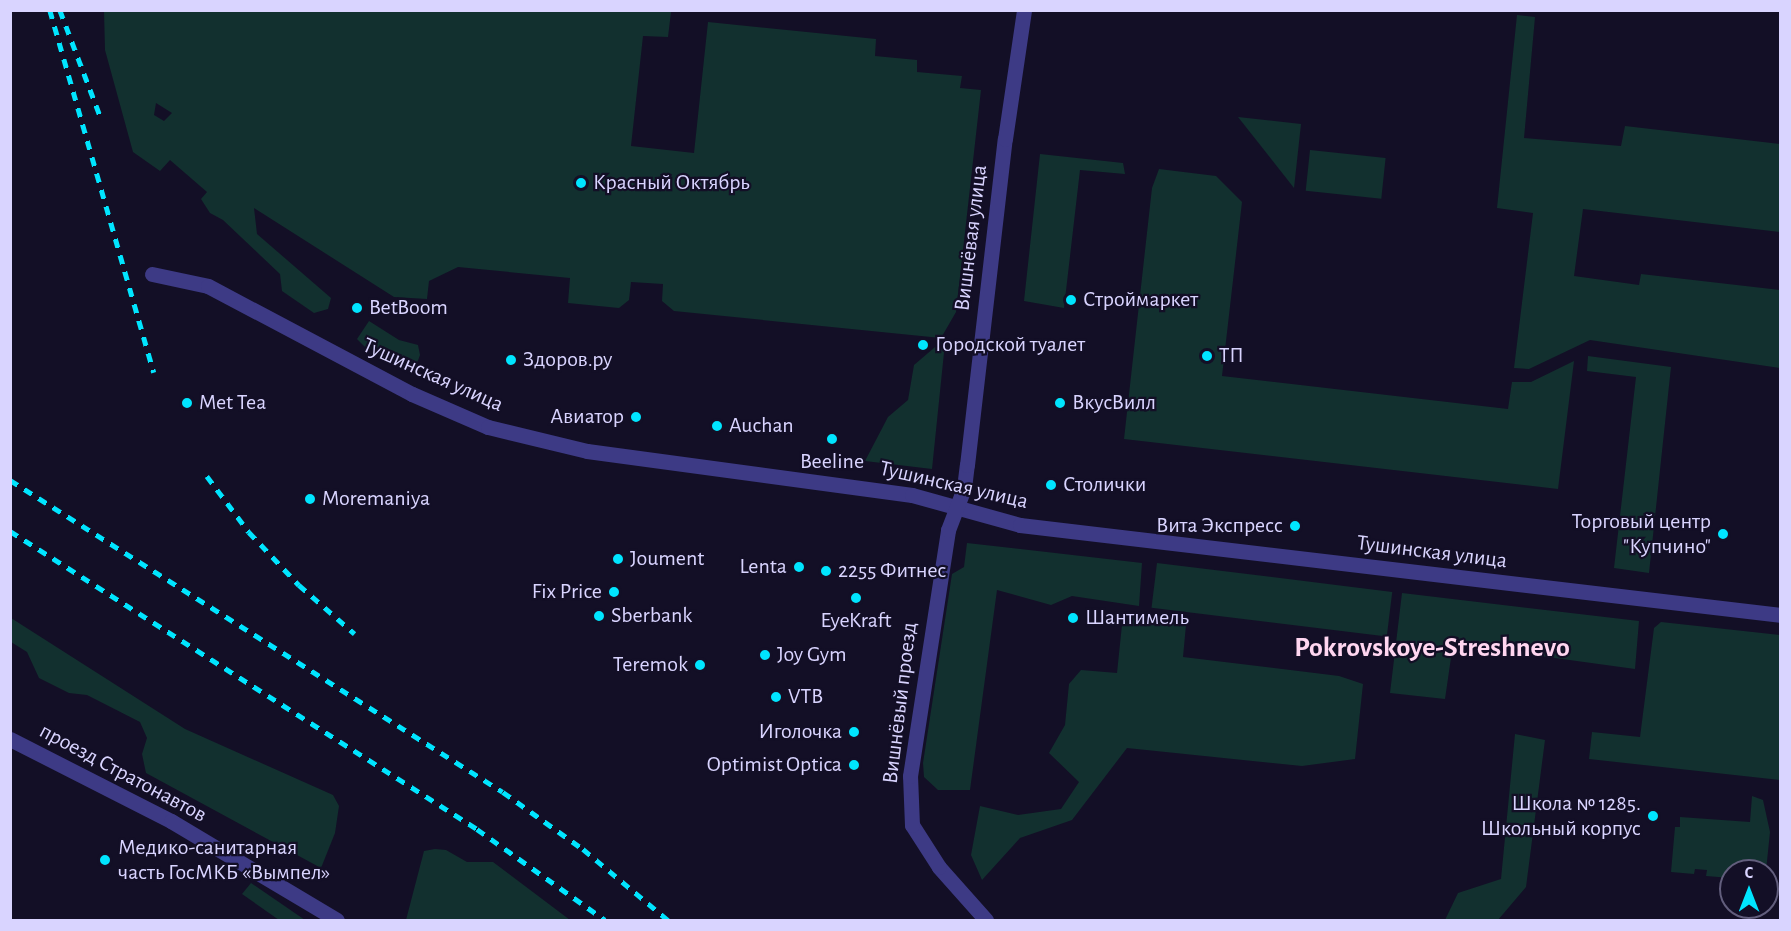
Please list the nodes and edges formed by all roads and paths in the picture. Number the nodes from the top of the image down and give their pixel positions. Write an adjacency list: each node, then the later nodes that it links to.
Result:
1 (1024, 10): 3 (street, Вишнёвая улица)
2 (152, 274): 3 (street, Тушинская улица)
3 (957, 506): 4 (street, Тушинская улица); 7 (street, Вишнёвый проезд)
4 (1780, 615)
5 (10, 739): 6 (street, проезд Стратонавтов)
6 (337, 921)
7 (986, 921)

